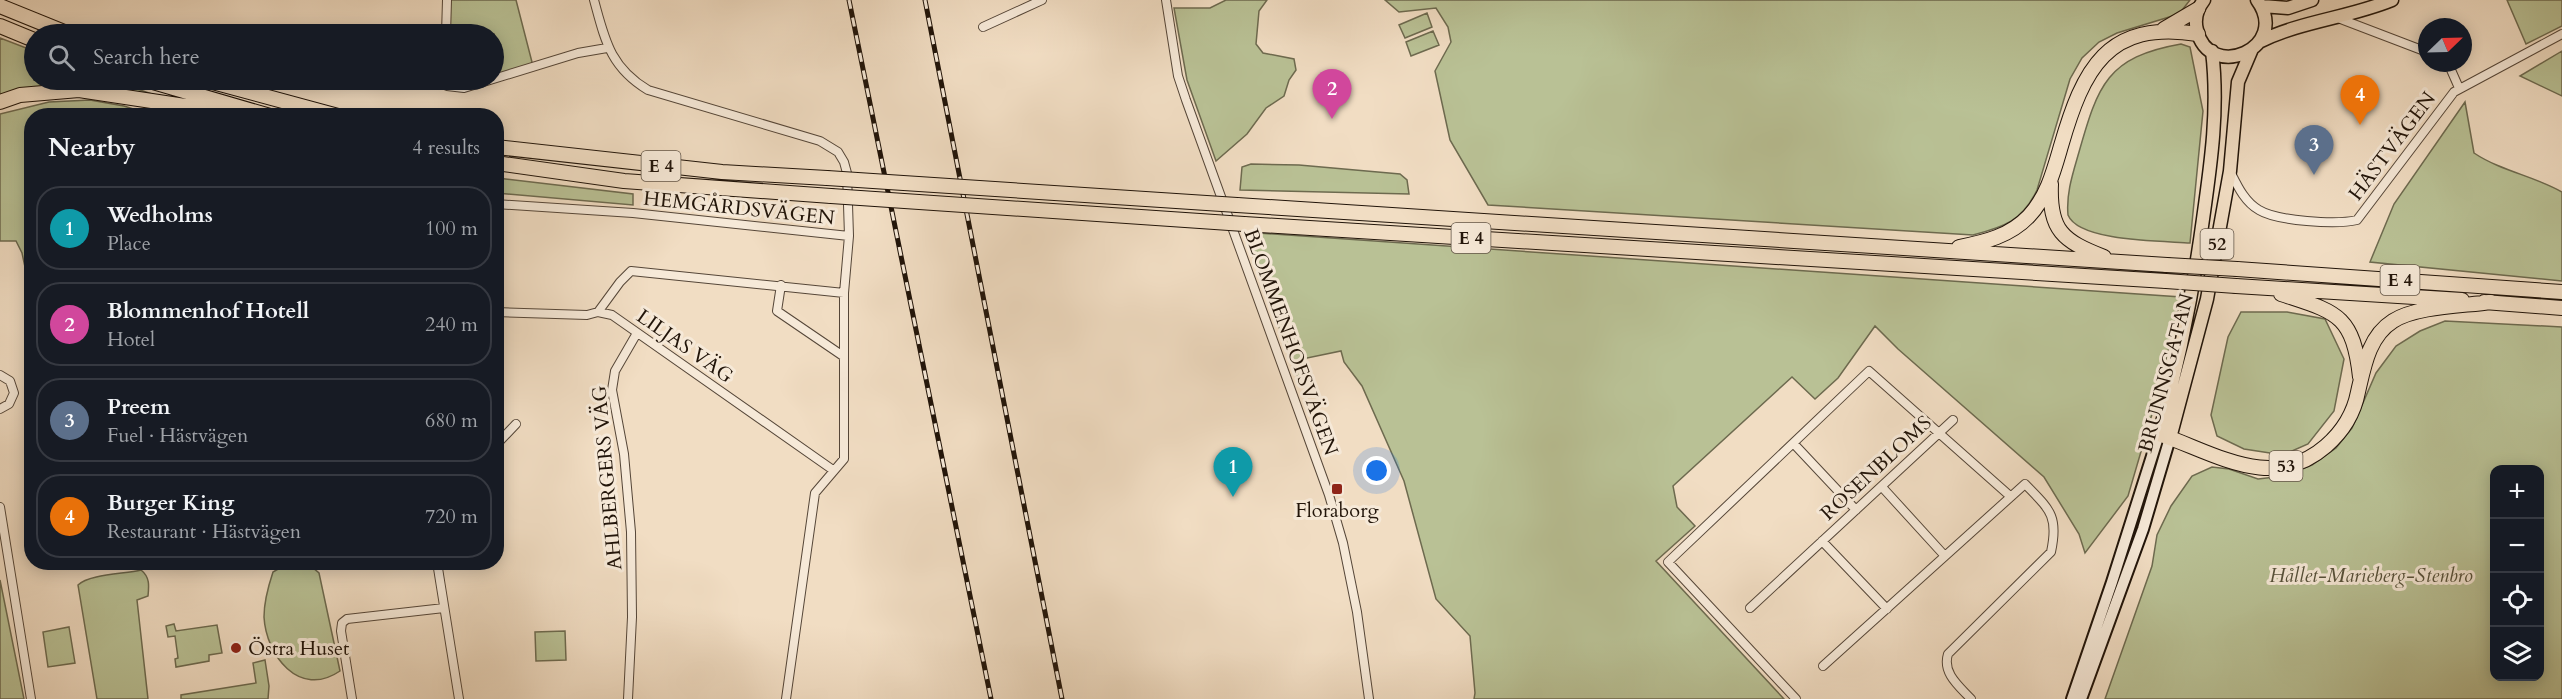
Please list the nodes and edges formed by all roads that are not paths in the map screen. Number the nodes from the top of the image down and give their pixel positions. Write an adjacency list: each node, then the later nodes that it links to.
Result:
1 (447, 0): 12 (street)
2 (594, 0): 20 (street, HEMGÅRDSVÄGEN)
3 (1042, 0): 14 (street)
4 (1166, 0): 78 (street, BLOMMENHOFSVÄGEN)
5 (2312, 0): 7 (main road)
6 (2392, 0): 10 (main road)
7 (2260, 3): 19 (main road, 52)
8 (2201, 4): 15 (highway); 16 (main road)
9 (0, 6): 11 (highway)
10 (2337, 18): 19 (main road); 21 (street)
11 (44, 24)
12 (446, 24)
13 (0, 26): 18 (highway)
14 (983, 27)
15 (2158, 32): 16 (highway); 37 (highway)
16 (2198, 34): 22 (main road)
17 (2562, 34): 25 (street, HÄSTVÄGEN)
18 (24, 36)
19 (2256, 46): 22 (main road); 36 (main road, BRUNNSGATAN / 52)
20 (607, 48): 24 (street); 39 (street, HEMGÅRDSVÄGEN)
21 (2418, 49)
22 (2212, 51): 58 (main road, BRUNNSGATAN / 52)
23 (2452, 72): 25 (street, HÄSTVÄGEN)
24 (504, 76)
25 (2459, 88): 36 (street, HÄSTVÄGEN)
26 (79, 90): 30 (highway)
27 (79, 90): 31 (highway)
28 (180, 90): 32 (highway)
29 (242, 90): 33 (highway)
30 (0, 102)
31 (198, 108)
32 (242, 108)
33 (308, 108)
34 (504, 148): 40 (highway, E 4, bridge)
35 (504, 165): 43 (highway, E 4, bridge)
36 (2230, 171): 58 (main road, BRUNNSGATAN / 52)
37 (2051, 178): 40 (highway); 41 (highway)
38 (504, 205): 39 (street, HEMGÅRDSVÄGEN)
39 (849, 236): 45 (street)
40 (1943, 251): 41 (highway, E 4)
41 (2117, 262): 44 (highway, E 4, bridge)
42 (781, 285): 45 (street); 49 (street); 51 (street)
43 (2262, 287): 46 (highway, E 4); 53 (highway, 53)
44 (2562, 292)
45 (844, 293): 51 (street)
46 (2492, 302): 47 (highway, E 4); 53 (highway)
47 (2562, 308)
48 (504, 312): 49 (street, LILJAS VÄG)
49 (598, 312): 50 (street, LILJAS VÄG)
50 (637, 333): 61 (street, LILJAS VÄG); 76 (street, AHLBERGERS VÄG)
51 (843, 356): 61 (street)
52 (0, 375): 54 (street)
53 (2361, 381): 58 (highway, 53)
54 (0, 409)
55 (1953, 420): 57 (street, ROSENBLOMS)
56 (516, 424): 59 (street)
57 (1939, 433): 60 (street); 62 (street, ROSENBLOMS); 63 (street)
58 (2165, 436): 81 (main road, BRUNNSGATAN); 82 (main road, BRUNNSGATAN)
59 (504, 437)
60 (1794, 444): 65 (street); 79 (street)
61 (833, 470): 77 (street)
62 (1882, 487): 65 (street, ROSENBLOMS); 67 (street)
63 (2010, 496): 67 (street); 80 (street)
64 (0, 507): 73 (street)
65 (1856, 510): 66 (street, ROSENBLOMS)
66 (1822, 541): 70 (street, ROSENBLOMS); 71 (street, ROSENBLOMS)
67 (1944, 555): 71 (street)
68 (438, 570): 69 (street)
69 (444, 608): 74 (street); 75 (street)
70 (1750, 608)
71 (1887, 609): 72 (street)
72 (1823, 666)
73 (31, 699)
74 (352, 699)
75 (459, 699)
76 (628, 699)
77 (786, 699)
78 (1369, 699)
79 (1796, 699)
80 (1971, 699)
81 (2072, 699)
82 (2081, 699)

